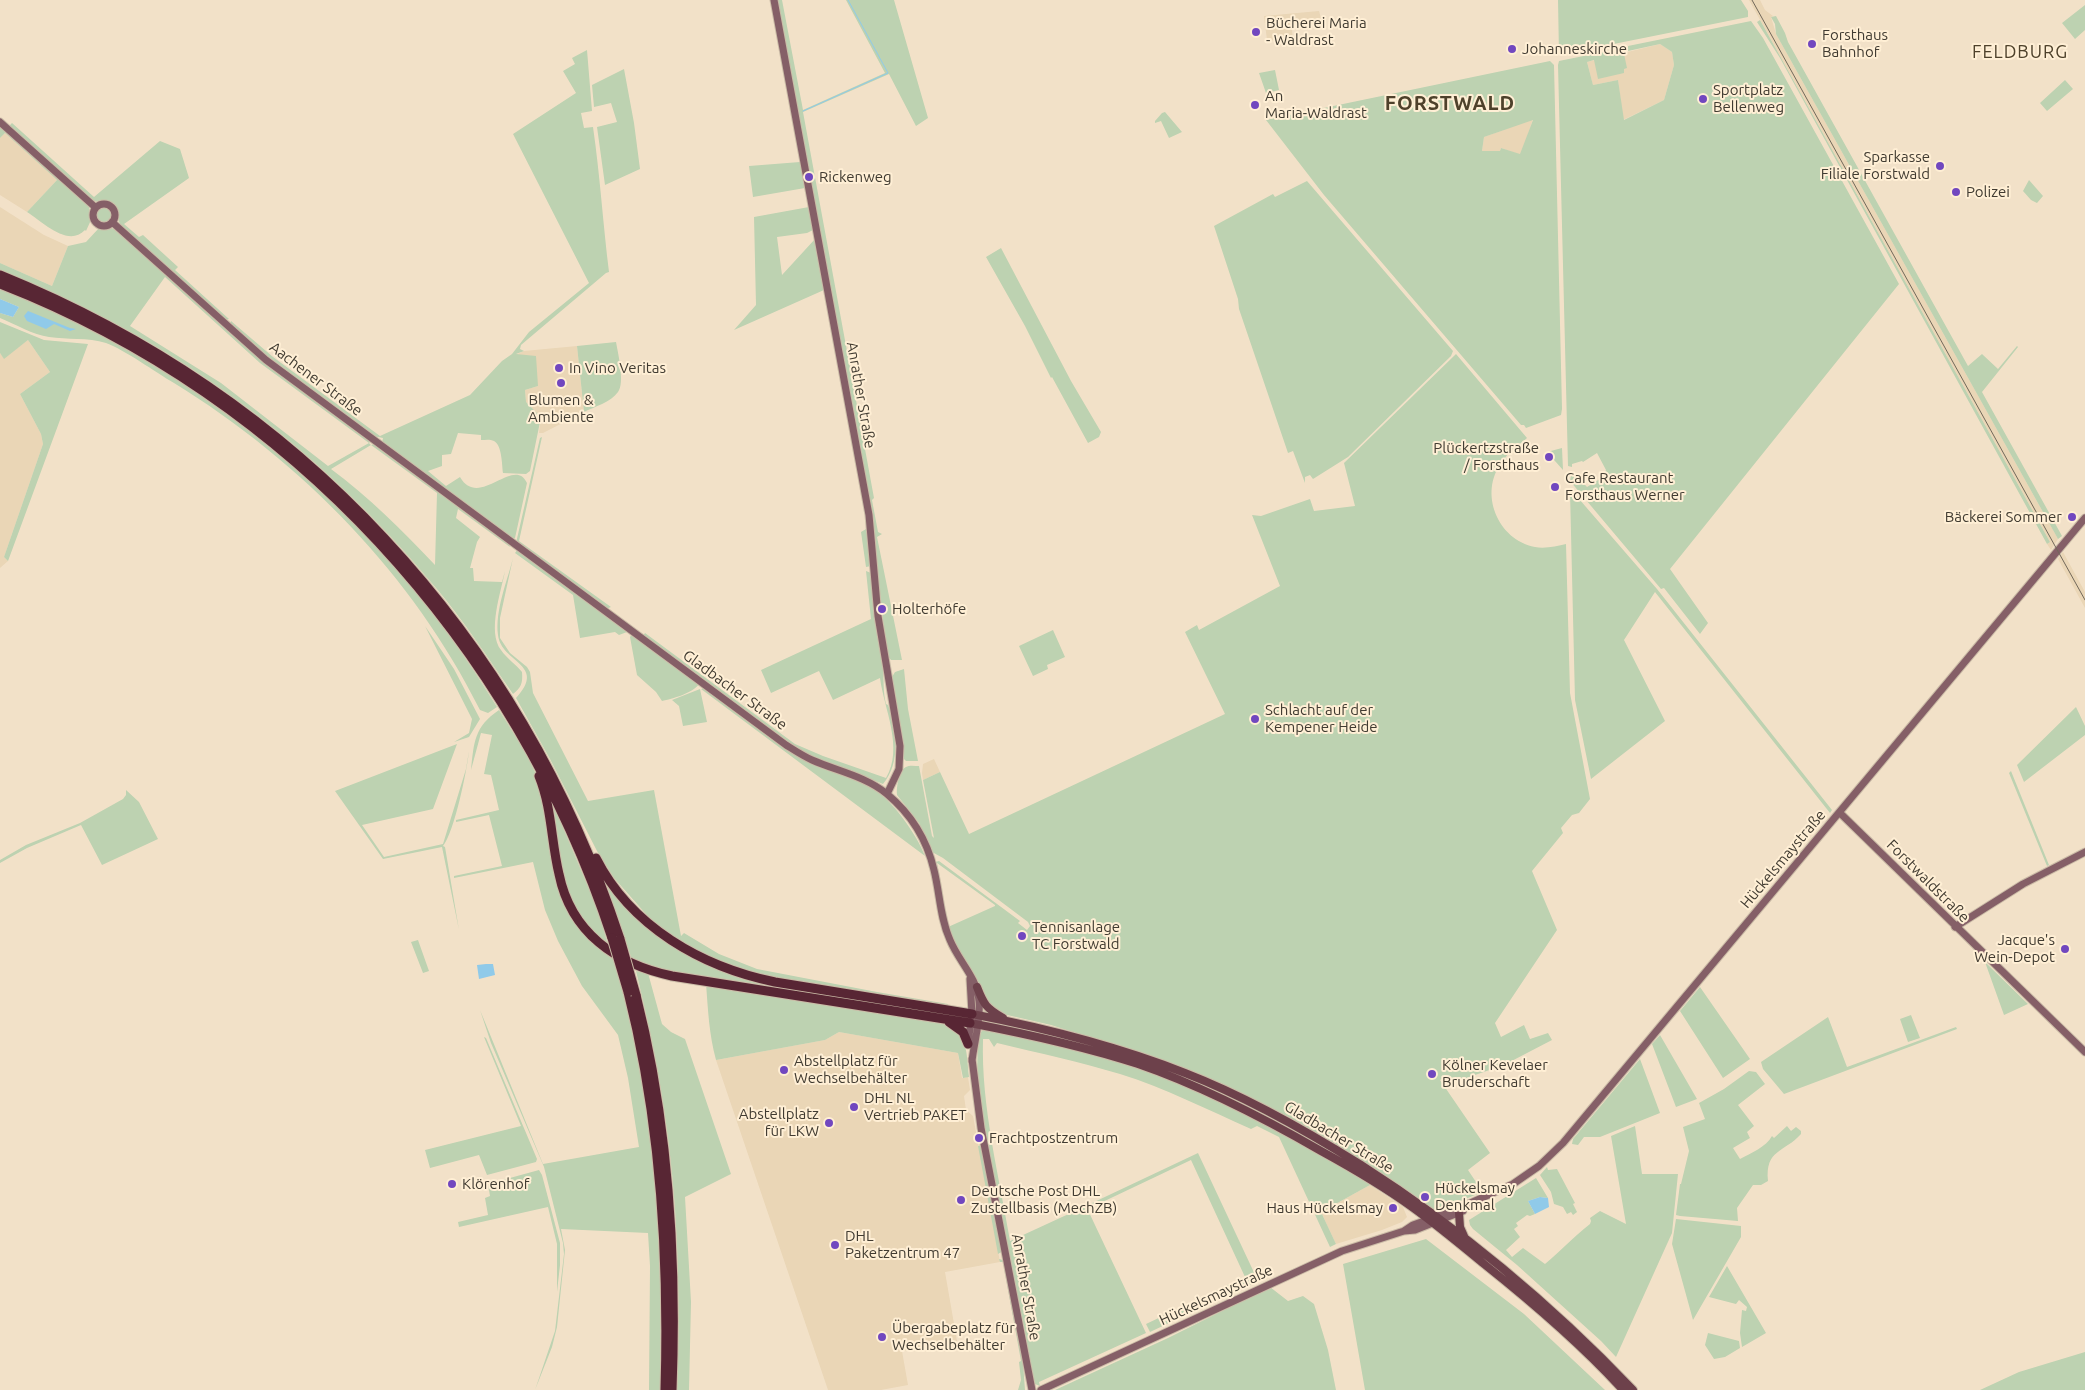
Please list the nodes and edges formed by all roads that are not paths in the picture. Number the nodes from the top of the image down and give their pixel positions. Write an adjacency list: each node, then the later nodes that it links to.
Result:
1 (774, 0): 11 (main road, Anrather Straße)
2 (0, 122): 3 (main road, Aachener Straße)
3 (95, 207): 4 (main road, Aachener Straße); 4 (main road, Aachener Straße)
4 (112, 222): 8 (main road, Aachener Straße)
5 (0, 276): 10 (highway)
6 (0, 284): 9 (highway)
7 (2085, 518): 12 (main road, Hückelsmaystraße)
8 (516, 545): 11 (main road, Gladbacher Straße)
9 (506, 709): 16 (highway); 20 (highway)
10 (560, 790): 16 (highway); 21 (highway)
11 (887, 794): 14 (main road, Gladbacher Straße)
12 (1840, 813): 15 (main road, Forstwaldstraße); 26 (main road, Hückelsmaystraße)
13 (2085, 852): 15 (main road)
14 (930, 854): 17 (main road, Anrather Straße)
15 (1955, 927): 24 (main road, Forstwaldstraße)
16 (616, 939): 19 (highway, bridge)
17 (964, 963): 18 (main road, Anrather Straße); 21 (main road, Anrather Straße)
18 (976, 987): 21 (main road, Anrather Straße); 22 (main road)
19 (632, 993): 34 (highway); 35 (highway)
20 (942, 1018): 21 (highway); 23 (highway)
21 (974, 1019): 22 (main road, Gladbacher Straße); 23 (main road, Anrather Straße); 25 (main road, Anrather Straße); 27 (main road, Gladbacher Straße)
22 (1009, 1022): 29 (main road, Gladbacher Straße)
23 (968, 1044): 25 (main road, Anrather Straße)
24 (2085, 1052)
25 (972, 1061): 33 (main road, Anrather Straße)
26 (1485, 1197): 28 (main road, Hückelsmaystraße); 29 (main road, Hückelsmaystraße)
27 (1413, 1208): 29 (main road, Gladbacher Straße); 30 (main road)
28 (1459, 1213): 29 (main road, Hückelsmaystraße); 32 (main road)
29 (1435, 1220): 30 (main road, Hückelsmaystraße); 31 (main road, Hückelsmaystraße); 32 (main road, Gladbacher Straße); 39 (main road, Gladbacher Straße)
30 (1414, 1225): 31 (main road, Hückelsmaystraße)
31 (1404, 1231): 38 (main road, Hückelsmaystraße)
32 (1465, 1238): 40 (main road, Gladbacher Straße)
33 (1027, 1371): 36 (main road, Anrather Straße); 37 (main road, Anrather Straße)
34 (665, 1390)
35 (672, 1390)
36 (1027, 1390)
37 (1032, 1390)
38 (1041, 1390)
39 (1623, 1390)
40 (1633, 1390)

